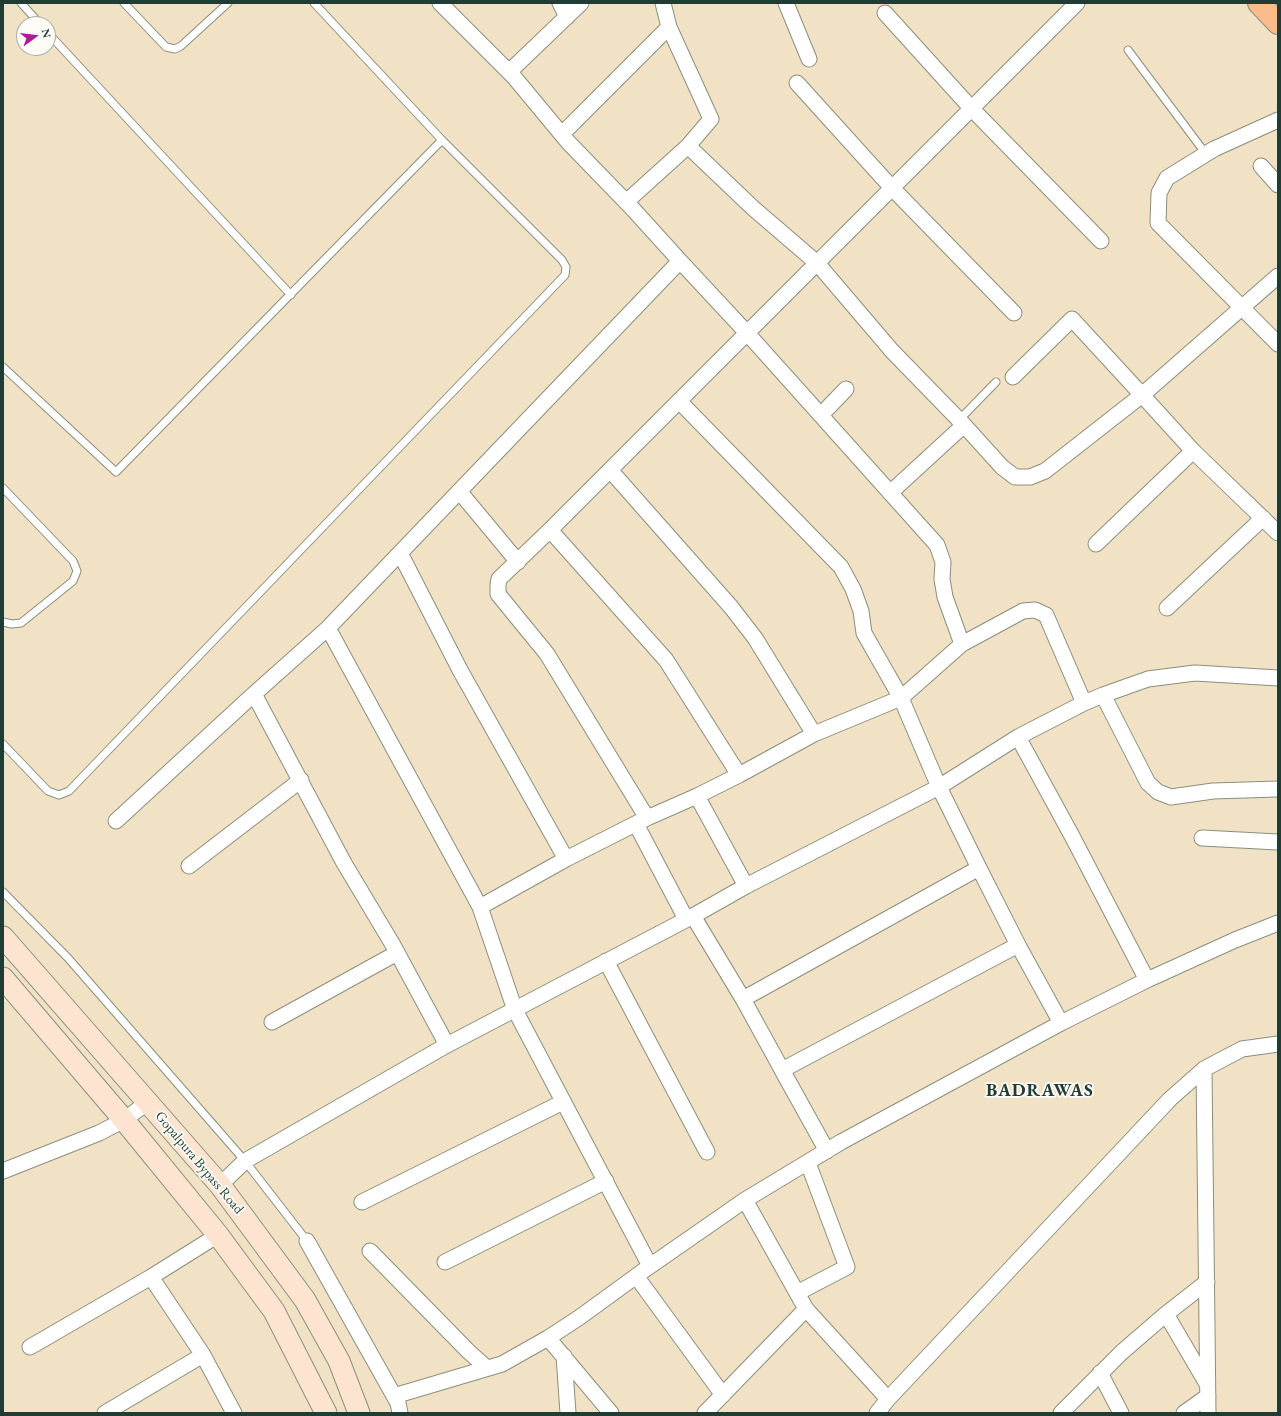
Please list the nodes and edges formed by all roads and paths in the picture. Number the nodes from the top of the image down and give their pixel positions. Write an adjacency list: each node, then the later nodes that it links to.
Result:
1 (21, 3): 13 (lane)
2 (124, 3): 3 (lane)
3 (228, 3)
4 (314, 3): 25 (lane)
5 (440, 3): 20 (street)
6 (560, 3): 14 (street)
7 (581, 3): 14 (street)
8 (662, 3): 16 (street)
9 (786, 3): 19 (street)
10 (1259, 3): 15 (highway)
11 (1075, 4): 22 (street)
12 (885, 13): 22 (street)
13 (33, 16)
14 (567, 17): 20 (street)
15 (1278, 23)
16 (669, 27): 24 (street); 26 (street)
17 (56, 42): 36 (lane)
18 (1128, 50): 27 (lane)
19 (809, 59)
20 (509, 72): 24 (street)
21 (797, 83): 30 (street)
22 (971, 108): 30 (street); 32 (street)
23 (1278, 120): 27 (street)
24 (562, 134): 31 (street)
25 (442, 140): 36 (lane); 71 (lane)
26 (688, 146): 31 (street); 34 (street)
27 (1206, 154): 37 (street)
28 (1261, 166): 29 (street)
29 (1278, 184)
30 (892, 188): 34 (street); 38 (street)
31 (626, 202): 33 (street)
32 (1101, 241)
33 (680, 261): 39 (street); 52 (street)
34 (816, 263): 39 (street); 48 (street)
35 (1278, 276): 37 (street)
36 (291, 295): 41 (lane)
37 (1243, 308): 40 (street); 45 (street)
38 (1014, 313)
39 (747, 332): 46 (street); 47 (street)
40 (1278, 344)
41 (3, 367)
42 (1013, 377): 45 (street)
43 (996, 382): 48 (lane)
44 (846, 390): 47 (street)
45 (1142, 396): 48 (street); 49 (street)
46 (679, 401): 50 (street); 67 (street)
47 (821, 416): 53 (street)
48 (961, 422): 53 (street)
49 (1193, 451): 54 (street); 57 (street)
50 (610, 470): 55 (street); 69 (street)
51 (3, 488): 61 (lane)
52 (459, 491): 58 (street); 59 (street)
53 (890, 493): 63 (street)
54 (1263, 518): 56 (street); 60 (street)
55 (550, 530): 59 (street); 72 (street)
56 (1278, 533)
57 (1096, 544)
58 (400, 552): 62 (street); 81 (street)
59 (518, 562): 78 (street)
60 (1167, 608)
61 (3, 622)
62 (328, 628): 65 (street); 86 (street)
63 (962, 644): 67 (street); 68 (street)
64 (1278, 678): 66 (street)
65 (254, 694): 73 (street); 77 (street)
66 (1103, 695): 68 (street); 75 (street)
67 (901, 698): 69 (street); 74 (street)
68 (1084, 703): 70 (street)
69 (814, 734): 72 (street)
70 (1018, 737): 74 (street); 94 (street)
71 (3, 744)
72 (739, 775): 76 (street)
73 (300, 780): 82 (street); 91 (street)
74 (939, 787): 83 (street); 84 (street)
75 (1278, 789)
76 (697, 796): 78 (street); 84 (street)
77 (116, 821)
78 (641, 821): 81 (street); 87 (street)
79 (1202, 838): 80 (street)
80 (1278, 842)
81 (566, 859): 86 (street)
82 (189, 866)
83 (979, 868): 90 (street); 95 (street)
84 (746, 886): 87 (street)
85 (3, 892): 108 (lane)
86 (480, 907): 96 (street)
87 (690, 917): 92 (street); 95 (street)
88 (1278, 923): 94 (street)
89 (3, 937): 103 (street, Gopalpura Bypass Road)
90 (1018, 945): 98 (street); 102 (street)
91 (397, 953): 97 (street); 100 (street)
92 (606, 961): 96 (street); 107 (street)
93 (3, 978): 105 (street)
94 (1147, 980): 98 (street)
95 (743, 999): 102 (street)
96 (515, 1010): 100 (street); 104 (street)
97 (272, 1022)
98 (1061, 1023): 106 (street)
99 (1278, 1044): 101 (street)
100 (447, 1045): 108 (street)
101 (1204, 1069): 122 (street); 135 (street)
102 (782, 1070): 106 (street)
103 (148, 1102): 105 (street); 112 (street, Gopalpura Bypass Road)
104 (563, 1102): 111 (street); 114 (street)
105 (124, 1120): 110 (street); 115 (street)
106 (828, 1151): 109 (street)
107 (707, 1152)
108 (246, 1161): 112 (street); 116 (lane)
109 (808, 1163): 113 (street); 123 (street)
110 (3, 1171)
111 (606, 1182): 118 (street); 119 (street)
112 (220, 1185): 139 (street, Gopalpura Bypass Road)
113 (745, 1200): 119 (street); 123 (street)
114 (362, 1202)
115 (218, 1235): 121 (street); 138 (street)
116 (307, 1241): 134 (street)
117 (370, 1251): 130 (street)
118 (445, 1262)
119 (650, 1266): 120 (street)
120 (636, 1276): 126 (street); 133 (street)
121 (151, 1277): 127 (street); 128 (street)
122 (1207, 1282): 125 (street); 132 (street)
123 (797, 1292): 124 (street)
124 (806, 1309): 133 (street); 135 (street)
125 (1166, 1314): 131 (street); 132 (street)
126 (548, 1338): 129 (street); 130 (street)
127 (30, 1347)
128 (203, 1355): 136 (street); 137 (street)
129 (564, 1356): 141 (street); 142 (street)
130 (487, 1368): 134 (street)
131 (1100, 1373): 145 (street); 146 (street)
132 (1208, 1390): 147 (street); 148 (street)
133 (723, 1395): 143 (street)
134 (394, 1396): 140 (street)
135 (888, 1399): 144 (street)
136 (105, 1413)
137 (234, 1413)
138 (326, 1413)
139 (359, 1413)
140 (400, 1413)
141 (568, 1413)
142 (612, 1413)
143 (705, 1413)
144 (876, 1413)
145 (1061, 1413)
146 (1121, 1413)
147 (1184, 1413)
148 (1208, 1413)

